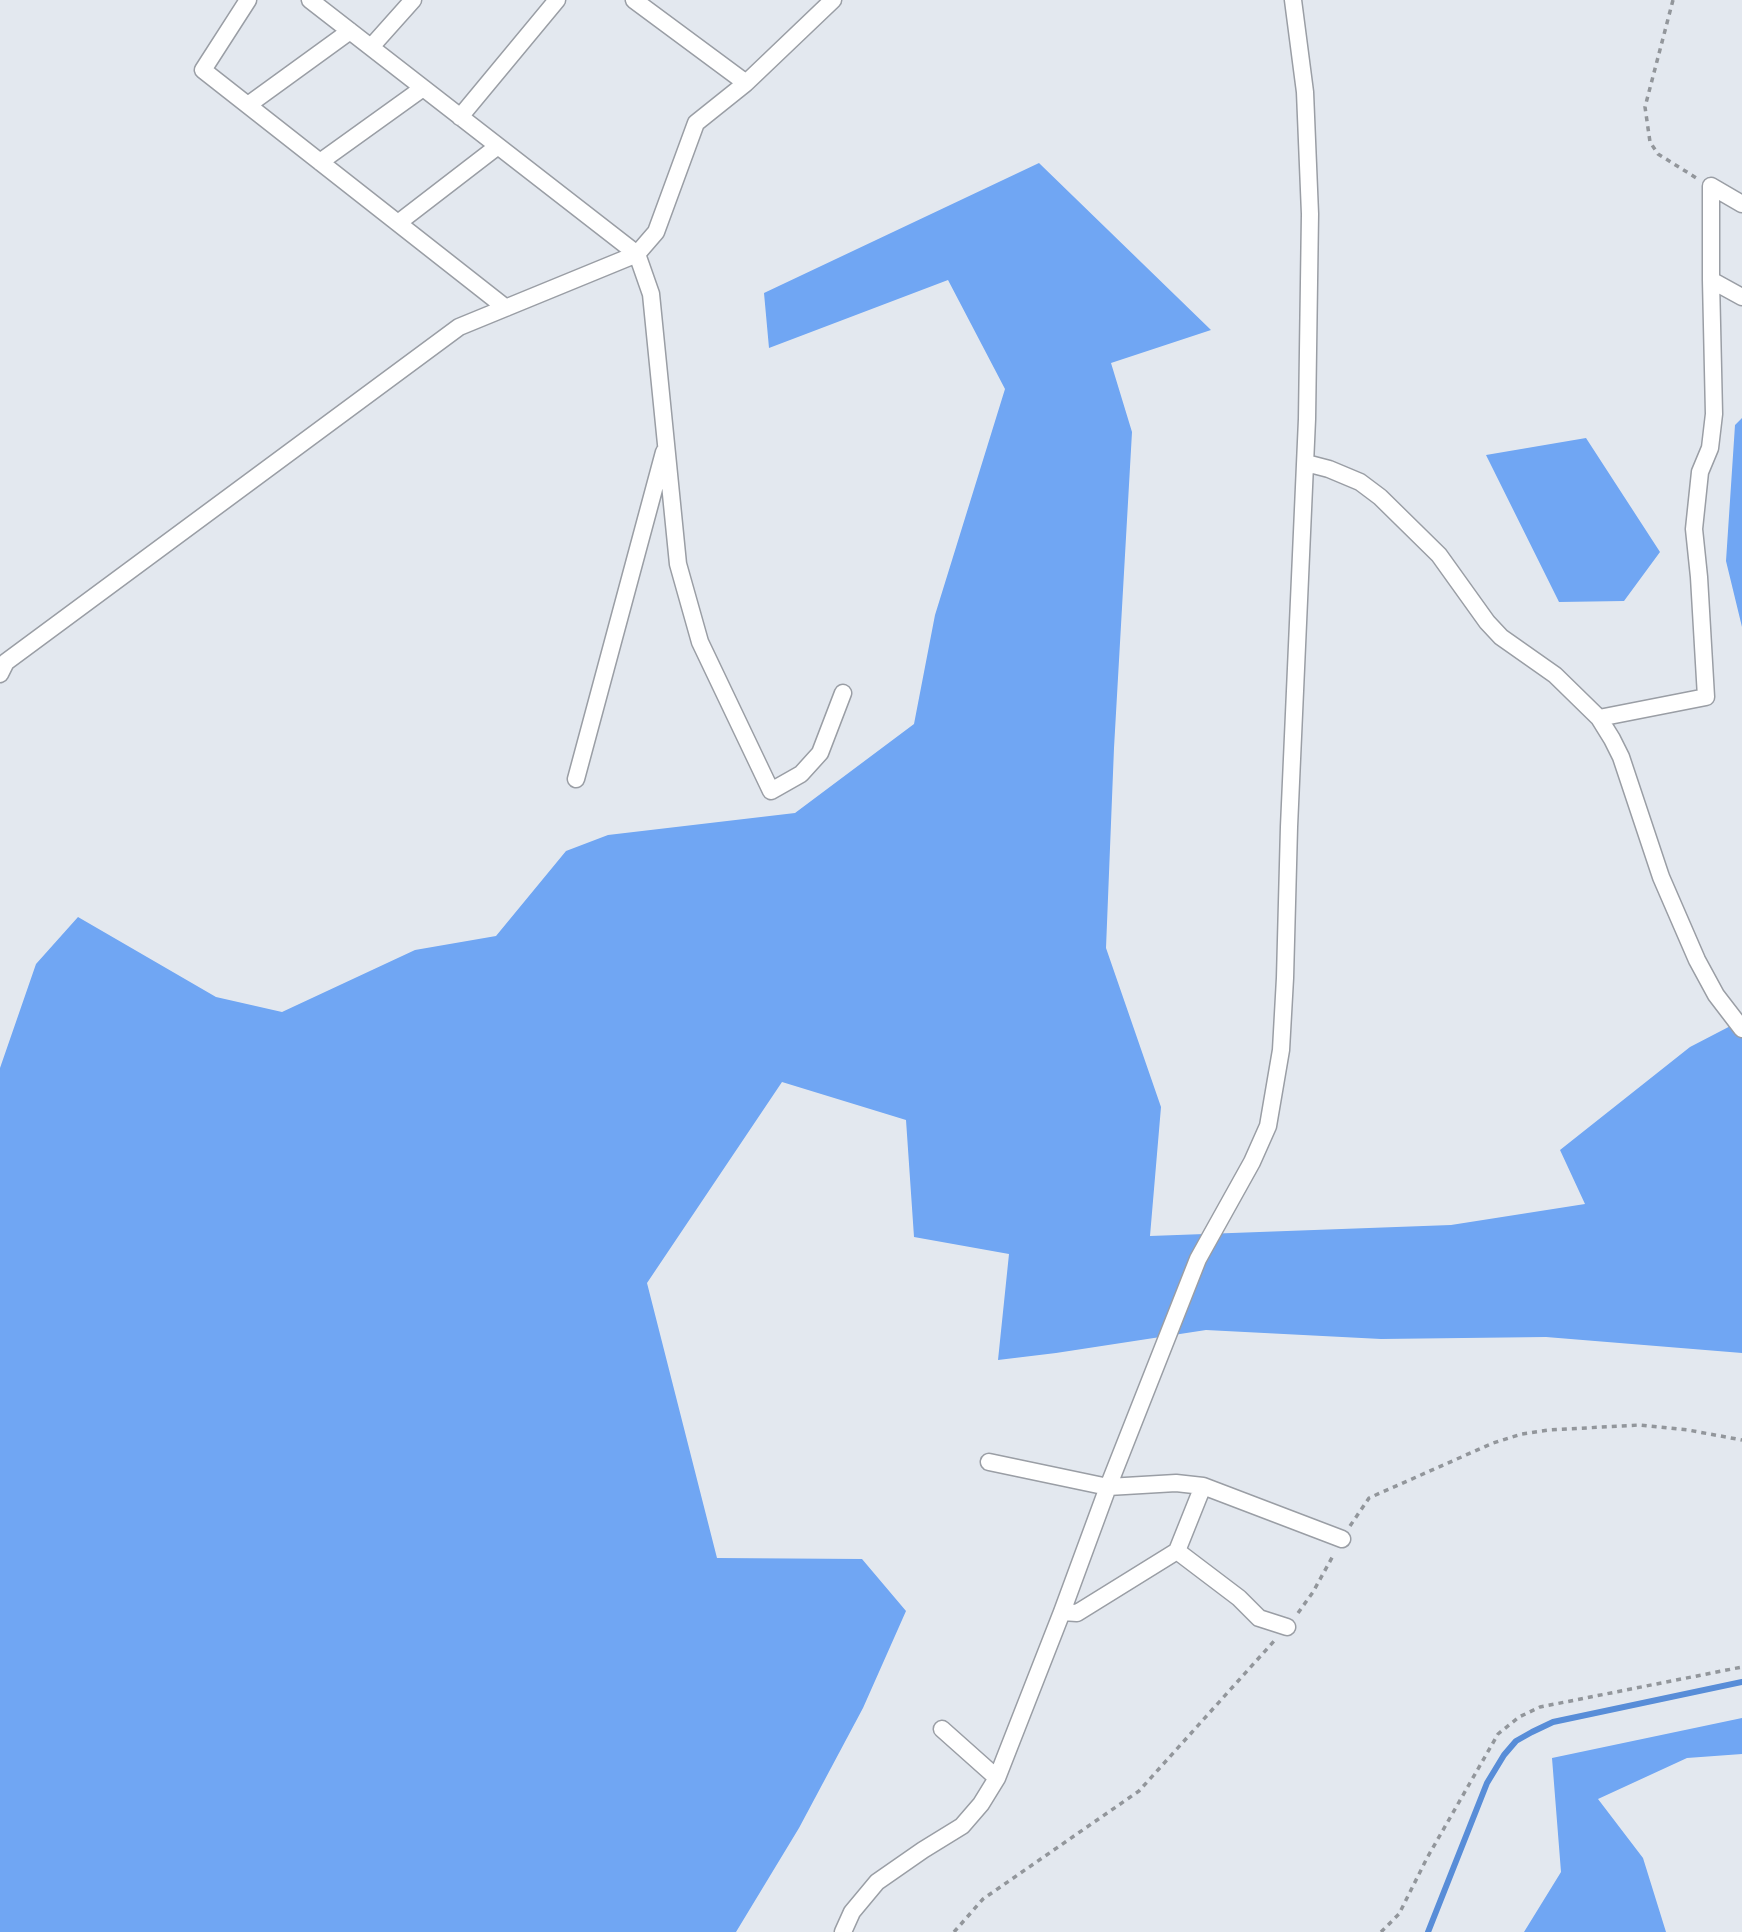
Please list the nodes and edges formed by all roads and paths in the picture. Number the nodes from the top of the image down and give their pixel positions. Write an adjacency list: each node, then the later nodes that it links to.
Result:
1 (248, 0): 13 (street)
2 (310, 0): 9 (street)
3 (413, 0): 10 (street)
4 (557, 0): 14 (street)
5 (634, 0): 11 (street)
6 (833, 0): 11 (street)
7 (1293, 0): 25 (street)
8 (1673, 0): 17 (path)
9 (350, 31): 10 (street); 13 (street)
10 (371, 47): 12 (street)
11 (746, 83): 20 (street)
12 (423, 88): 14 (street); 16 (street)
13 (248, 105): 16 (street)
14 (460, 117): 15 (street)
15 (498, 146): 19 (street); 20 (street)
16 (320, 162): 19 (street)
17 (1711, 186): 18 (street); 21 (street)
18 (1742, 204)
19 (398, 223): 23 (street)
20 (637, 254): 23 (street); 24 (street)
21 (1711, 280): 22 (street); 28 (street)
22 (1742, 298)
23 (506, 308): 26 (street)
24 (666, 443): 27 (street); 29 (street)
25 (1306, 463): 28 (street); 34 (street)
26 (0, 674)
27 (843, 693)
28 (1599, 718): 30 (street)
29 (576, 779)
30 (1742, 1029)
31 (1742, 1440): 35 (path)
32 (989, 1462): 34 (street)
33 (1203, 1486): 34 (street); 35 (street); 36 (street)
34 (1108, 1487): 37 (street)
35 (1342, 1539): 38 (path)
36 (1177, 1551): 37 (street); 38 (street)
37 (1062, 1612): 41 (street)
38 (1287, 1627): 43 (path)
39 (1742, 1667): 44 (path)
40 (942, 1729): 41 (street)
41 (997, 1778): 42 (street)
42 (843, 1932)
43 (954, 1932)
44 (1381, 1932)

